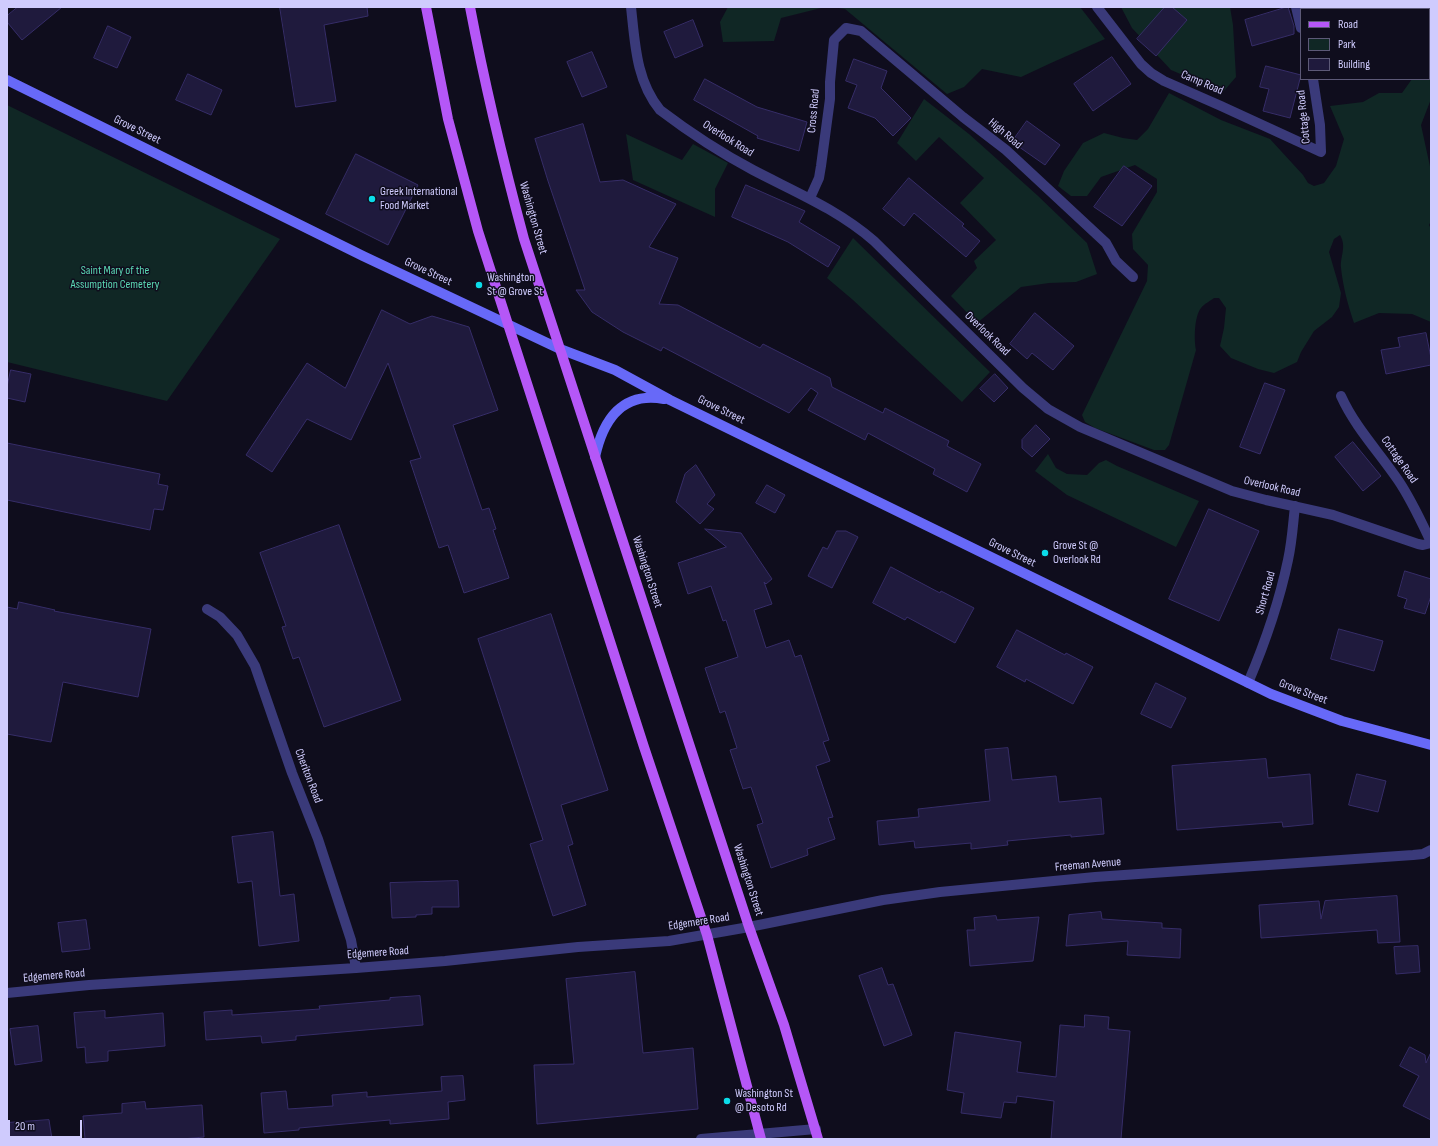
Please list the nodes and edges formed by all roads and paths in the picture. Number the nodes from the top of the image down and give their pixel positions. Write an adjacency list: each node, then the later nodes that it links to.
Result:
1 (426, 7): 13 (main road)
2 (470, 7): 14 (main road, Washington Street)
3 (631, 7): 11 (street, Overlook Road)
4 (1097, 7): 10 (street, Camp Road)
5 (1296, 7): 6 (street)
6 (1300, 24)
7 (846, 28): 11 (street, Cross Road); 12 (street, High Road)
8 (7, 80): 13 (main road, Grove Street)
9 (1313, 80): 10 (street, Cottage Road)
10 (1321, 152)
11 (810, 198): 18 (street, Overlook Road)
12 (1133, 277)
13 (509, 325): 14 (main road, Grove Street); 25 (main road)
14 (560, 349): 16 (main road, Grove Street); 17 (main road, Washington Street)
15 (1340, 396): 19 (street, Cottage Road)
16 (670, 400): 17 (main road); 21 (main road, Grove Street)
17 (595, 457): 24 (main road, Washington Street)
18 (1295, 506): 19 (street, Overlook Road); 21 (street, Short Road)
19 (1431, 543)
20 (207, 609): 26 (street, Cheriton Road)
21 (1248, 683): 22 (main road, Grove Street)
22 (1431, 745)
23 (1431, 850): 24 (street, Freeman Avenue)
24 (750, 927): 25 (street, Edgemere Road); 28 (main road, Washington Street)
25 (708, 935): 26 (street, Edgemere Road); 29 (main road)
26 (356, 968): 27 (street, Edgemere Road)
27 (7, 993)
28 (817, 1134): 29 (street)
29 (760, 1136): 30 (street)
30 (701, 1139)

